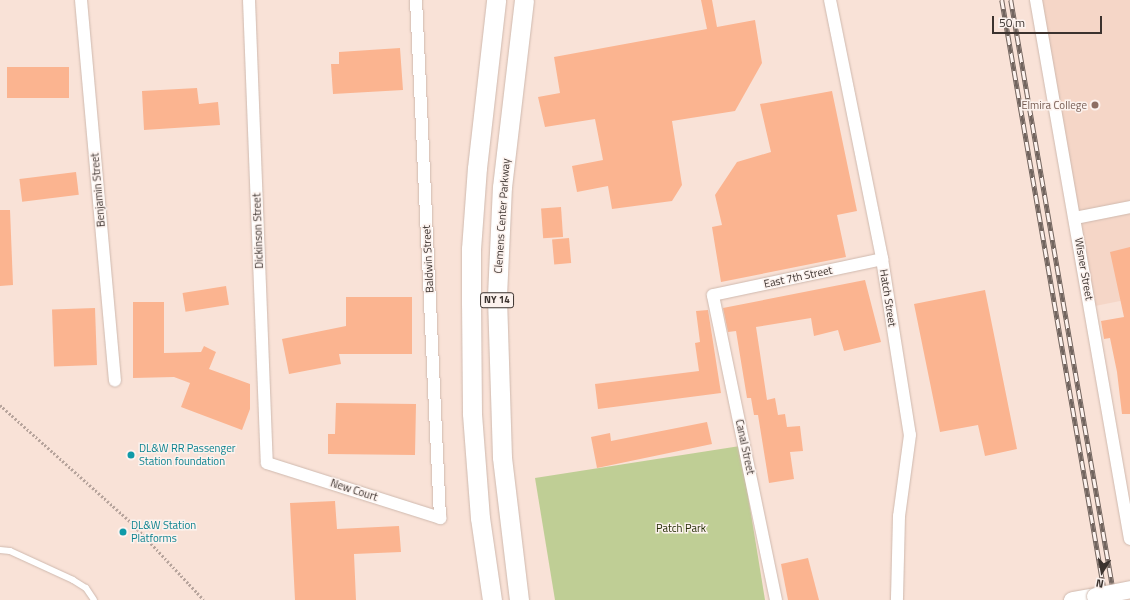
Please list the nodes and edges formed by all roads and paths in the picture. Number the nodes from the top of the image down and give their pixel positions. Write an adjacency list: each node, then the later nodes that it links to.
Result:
1 (81, 0): 12 (street, Benjamin Street)
2 (249, 0): 14 (street, Dickinson Street)
3 (416, 0): 15 (street, Baldwin Street)
4 (496, 0): 21 (main road, NY 14)
5 (524, 0): 22 (main road, Clemens Center Parkway / NY 14)
6 (830, 0): 10 (street, Hatch Street)
7 (1036, 0): 9 (street, Wisner Street)
8 (1130, 207): 9 (street)
9 (1075, 218): 16 (street, Wisner Street)
10 (882, 259): 11 (street, East 7th Street); 24 (street, Hatch Street)
11 (713, 295): 23 (street, Canal Street)
12 (115, 380)
13 (0, 405): 20 (path)
14 (267, 463): 15 (street, New Court)
15 (440, 518)
16 (1130, 538)
17 (0, 550): 19 (lane)
18 (1130, 589): 25 (street, bridge)
19 (94, 600)
20 (204, 600)
21 (492, 600)
22 (519, 600)
23 (776, 600)
24 (897, 600)
25 (1072, 600)

